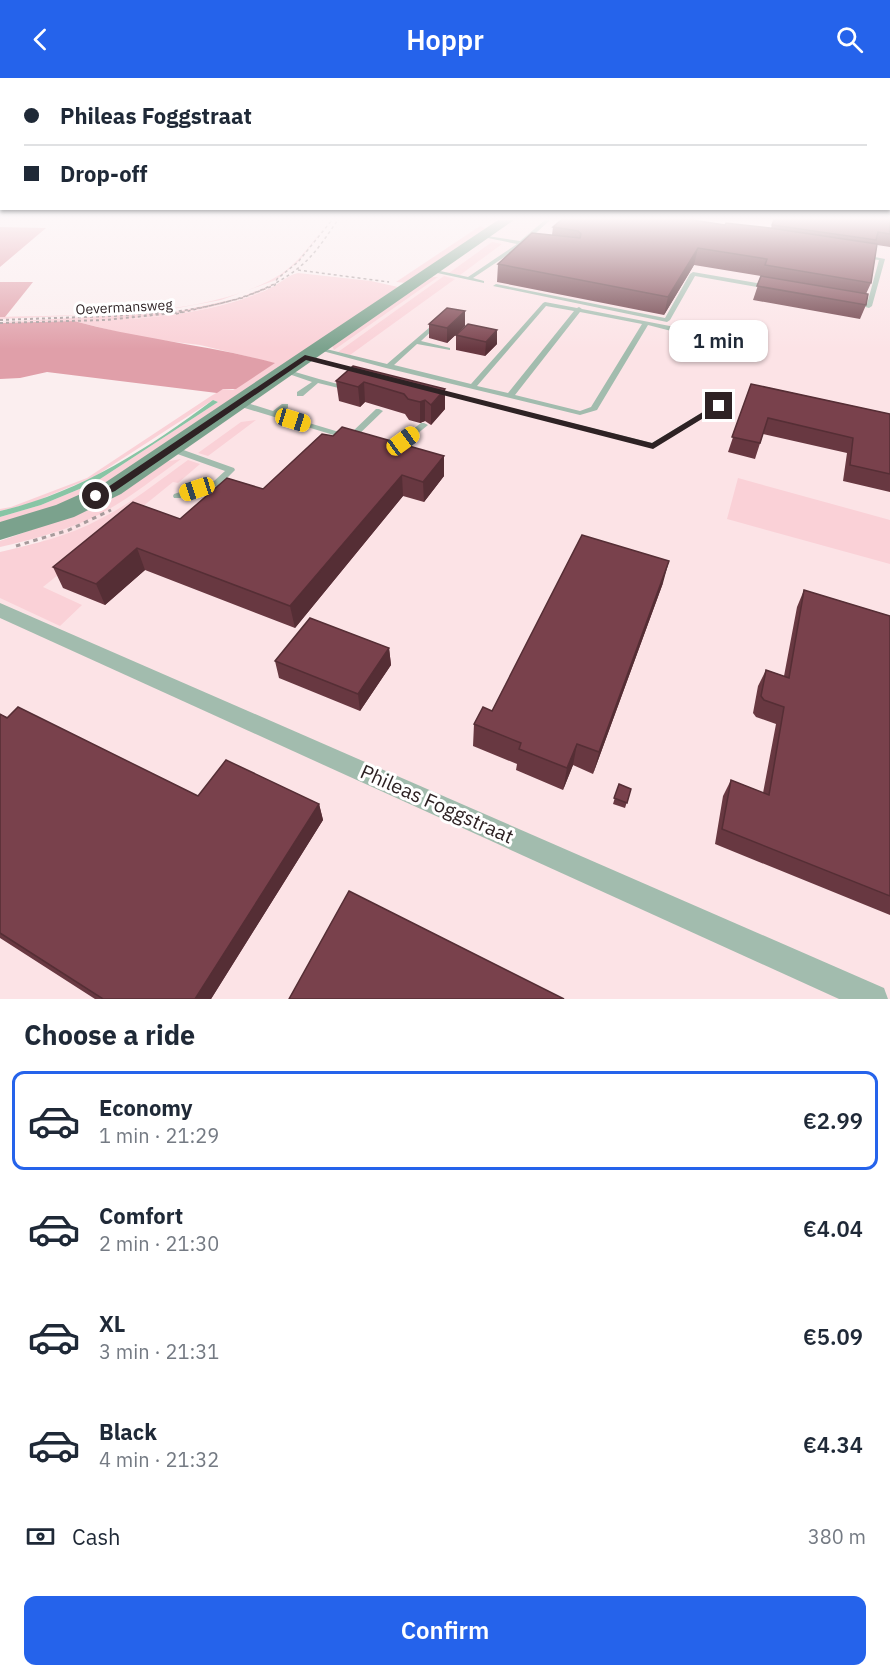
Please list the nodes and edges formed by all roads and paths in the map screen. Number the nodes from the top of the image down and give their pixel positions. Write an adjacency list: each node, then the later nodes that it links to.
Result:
1 (296, 263): 6 (path, Oevermansweg)
2 (303, 263): 7 (path, Oevermansweg)
3 (443, 263): 8 (street)
4 (492, 263): 9 (lane)
5 (881, 263): 15 (lane)
6 (291, 269): 7 (path); 10 (path, Oevermansweg)
7 (297, 270): 10 (path, Oevermansweg); 12 (path)
8 (431, 271): 9 (lane); 12 (street)
9 (469, 279): 11 (lane)
10 (277, 281): 18 (path, Oevermansweg)
11 (482, 282)
12 (409, 286): 23 (street)
13 (496, 286): 14 (lane)
14 (775, 289)
15 (845, 301)
16 (579, 309): 19 (lane); 28 (lane); 32 (lane)
17 (445, 316): 20 (lane)
18 (0, 322)
19 (646, 323): 22 (lane); 32 (lane)
20 (416, 342): 21 (lane); 24 (lane)
21 (448, 349)
22 (673, 351)
23 (311, 353): 24 (lane); 25 (street); 26 (lane)
24 (388, 367): 28 (lane)
25 (285, 371): 27 (lane); 33 (street)
26 (368, 373)
27 (317, 381): 29 (lane); 31 (lane)
28 (473, 386): 32 (lane)
29 (349, 388)
30 (425, 388): 35 (lane)
31 (300, 394)
32 (510, 396)
33 (238, 403): 37 (lane); 40 (street)
34 (285, 406): 37 (lane)
35 (719, 406)
36 (379, 411): 37 (lane)
37 (274, 414)
38 (424, 425): 39 (lane)
39 (376, 445)
40 (172, 449): 41 (lane); 42 (street)
41 (177, 496)
42 (0, 531)
43 (0, 610): 44 (street, Phileas Foggstraat)
44 (873, 999)

